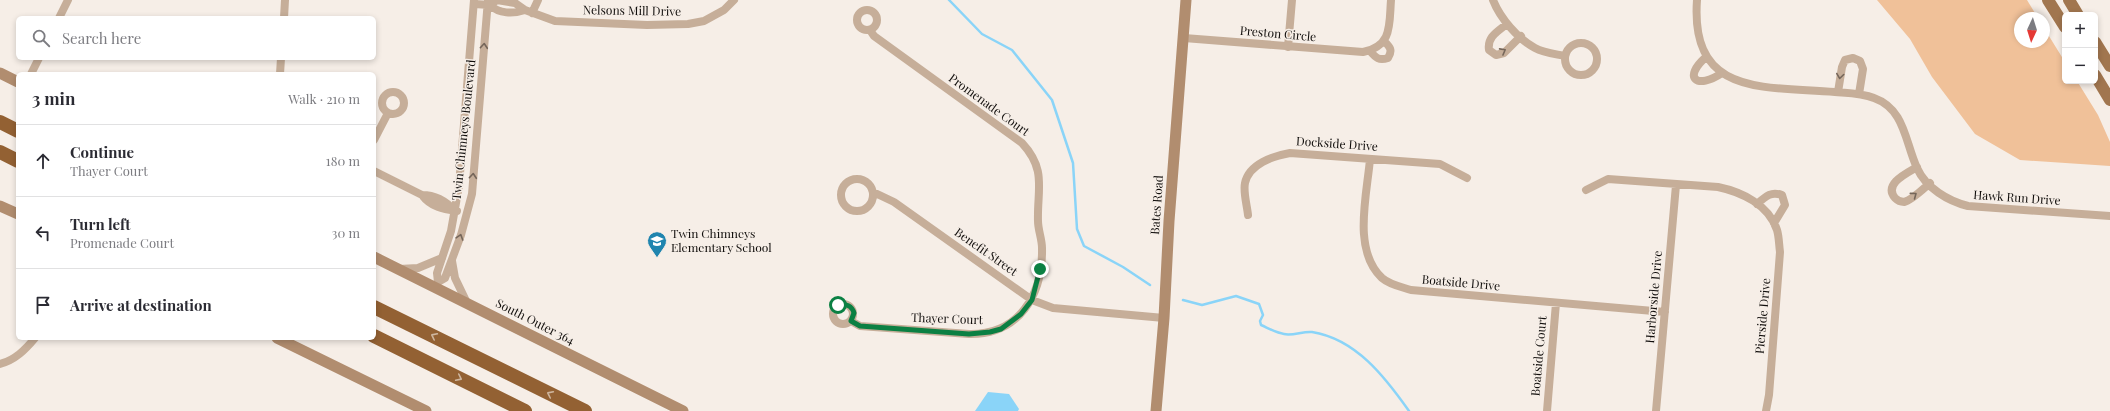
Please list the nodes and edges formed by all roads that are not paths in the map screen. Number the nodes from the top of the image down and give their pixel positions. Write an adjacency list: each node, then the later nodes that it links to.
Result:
1 (68, 0): 16 (street)
2 (286, 0): 17 (street)
3 (538, 0): 14 (street)
4 (734, 0): 14 (street, Nelsons Mill Drive)
5 (1186, 0): 22 (street, Bates Road)
6 (1292, 0): 24 (street)
7 (1391, 0): 23 (street)
8 (1493, 0): 19 (street)
9 (1697, 0): 28 (street, Hawk Run Drive)
10 (2048, 0): 18 (main road)
11 (2068, 0): 15 (main road)
12 (474, 2): 13 (street, Nelsons Mill Drive); 57 (street, Twin Chimneys Boulevard)
13 (488, 3): 14 (street, Nelsons Mill Drive); 59 (street, Twin Chimneys Boulevard, one-way to 13)
14 (529, 12)
15 (2076, 12)
16 (60, 16)
17 (284, 16)
18 (2062, 22)
19 (1507, 24): 21 (street); 21 (street, one-way to 21)
20 (870, 30): 68 (street, Promenade Court)
21 (1521, 36): 27 (street)
22 (1184, 38): 24 (street, Preston Circle); 73 (street, Bates Road)
23 (1384, 41): 26 (street); 26 (street, Preston Circle)
24 (1288, 47): 26 (street, Preston Circle)
25 (2098, 47): 31 (main road)
26 (1370, 51)
27 (1565, 56)
28 (1706, 57): 34 (street, Hawk Run Drive); 34 (street)
29 (38, 60): 32 (street)
30 (281, 60): 33 (street)
31 (2110, 66)
32 (32, 72)
33 (280, 72)
34 (1722, 73): 38 (street, Hawk Run Drive)
35 (0, 74): 37 (street)
36 (2098, 80): 40 (main road)
37 (16, 81)
38 (1838, 92): 39 (street, Hawk Run Drive); 39 (street, one-way to 38)
39 (1860, 94): 48 (street, Hawk Run Drive)
40 (2110, 100)
41 (388, 113): 44 (street)
42 (0, 122): 43 (highway)
43 (16, 130)
44 (376, 136)
45 (0, 152): 47 (highway)
46 (1370, 159): 50 (street, Dockside Drive); 60 (street, Dockside Drive); 70 (street, Boatside Drive)
47 (16, 160)
48 (1917, 167): 51 (street, Hawk Run Drive); 51 (street, one-way to 51)
49 (376, 172): 57 (street)
50 (1468, 178)
51 (1930, 183): 61 (street, Hawk Run Drive)
52 (1676, 185): 53 (street, Pierside Drive); 55 (street, Pierside Drive); 72 (street, Harborside Drive)
53 (1586, 190)
54 (873, 192): 68 (street, Benefit Street)
55 (1757, 204): 62 (street, Pierside Drive); 62 (street)
56 (0, 206): 58 (street)
57 (455, 211): 59 (street); 64 (street, Twin Chimneys Boulevard)
58 (16, 213)
59 (466, 214): 65 (street, Twin Chimneys Boulevard, one-way to 59)
60 (1248, 215)
61 (2110, 216)
62 (1774, 223): 86 (street, Pierside Drive)
63 (376, 258): 66 (street, South Outer 364)
64 (442, 258): 66 (street); 67 (street, Twin Chimneys Boulevard)
65 (452, 260): 67 (street, Twin Chimneys Boulevard); 69 (street, Twin Chimneys Boulevard)
66 (398, 269): 67 (street, South Outer 364)
67 (436, 284): 69 (street, South Outer 364)
68 (1032, 300): 73 (street, Benefit Street); 74 (street, Thayer Court)
69 (467, 303): 82 (street, South Outer 364)
70 (1556, 303): 72 (street, Boatside Drive); 84 (street, Boatside Court)
71 (376, 308): 81 (highway, one-way to 71)
72 (1665, 312): 85 (street, Harborside Drive)
73 (1164, 318): 83 (street, Bates Road)
74 (851, 321)
75 (376, 337): 80 (highway, one-way to 80)
76 (33, 340): 78 (street)
77 (281, 340): 79 (street)
78 (0, 364)
79 (426, 411)
80 (525, 411)
81 (585, 411)
82 (683, 411)
83 (1156, 411)
84 (1547, 411)
85 (1656, 411)
86 (1766, 411)

